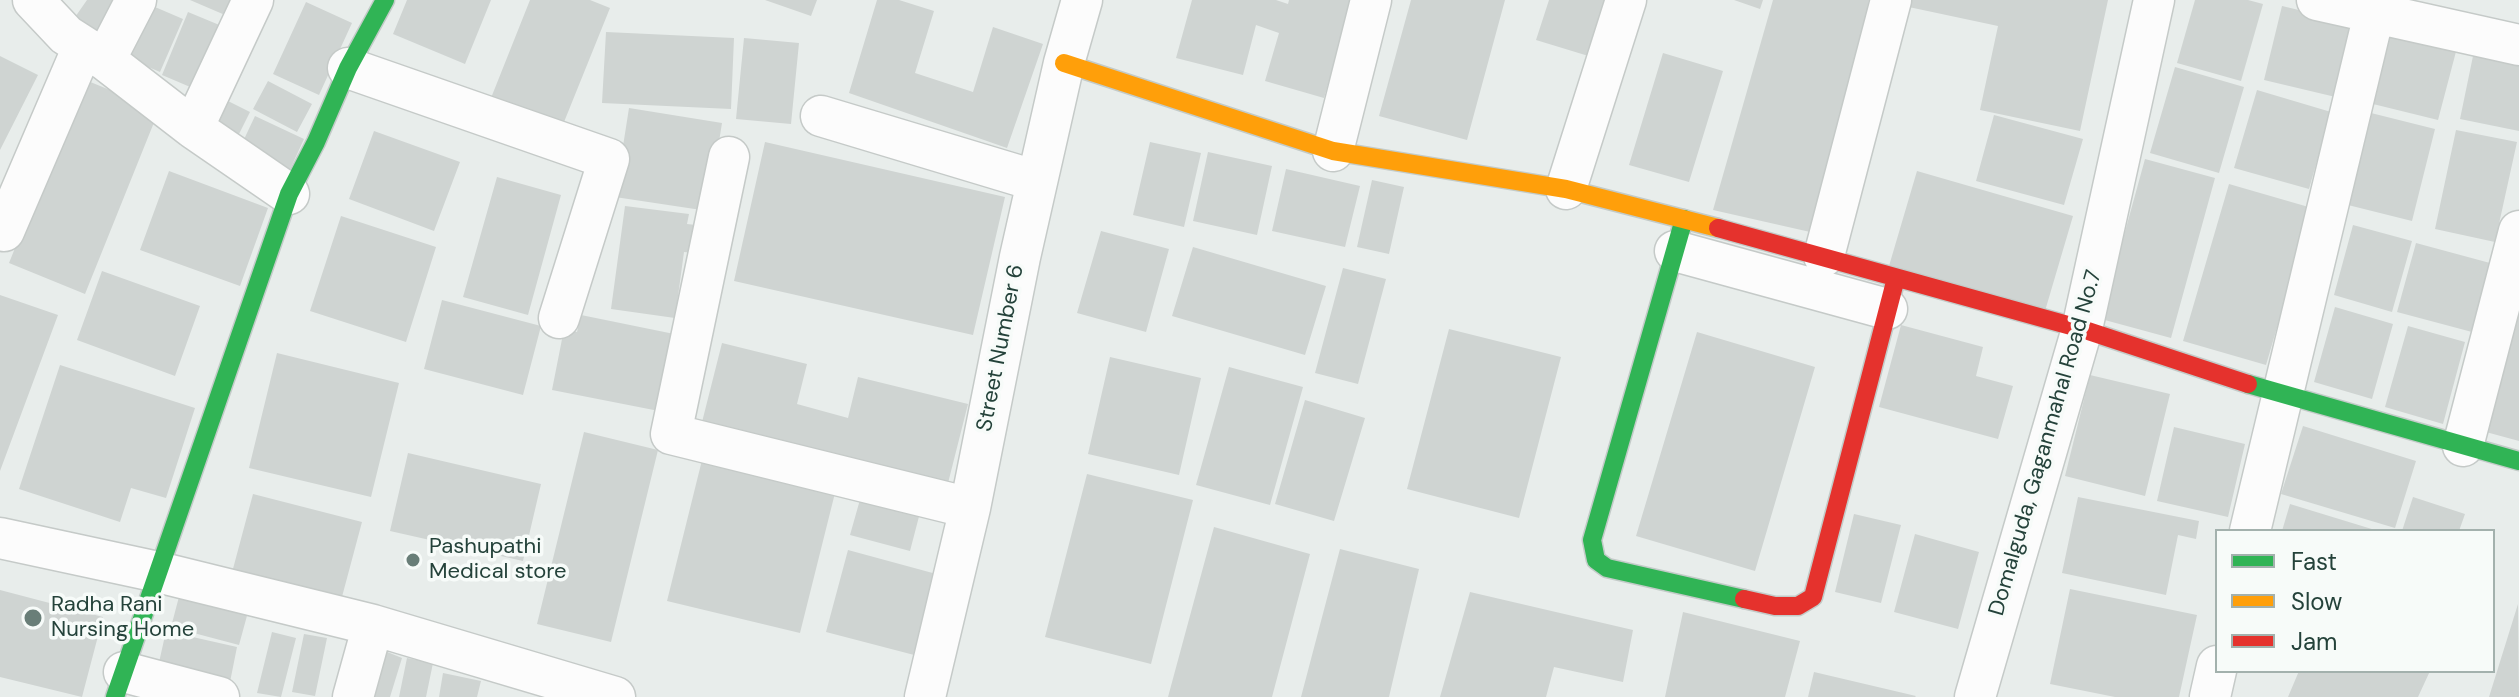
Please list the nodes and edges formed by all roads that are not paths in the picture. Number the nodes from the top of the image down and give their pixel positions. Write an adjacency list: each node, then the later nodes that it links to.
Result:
1 (33, 0): 13 (street)
2 (136, 0): 13 (street)
3 (253, 0): 17 (street)
4 (385, 0): 15 (street)
5 (1082, 0): 14 (street, Street Number 6)
6 (1371, 0): 18 (street)
7 (1626, 0): 21 (street)
8 (1891, 0): 26 (street)
9 (2154, 0): 29 (street, Domalguda, Gaganmahal Road No.7)
10 (2317, 0): 11 (street)
11 (2374, 14): 12 (street); 30 (street)
12 (2519, 45)
13 (94, 53): 17 (street); 23 (street)
14 (1064, 63): 18 (street); 20 (street, Street Number 6)
15 (348, 68): 22 (street); 28 (street)
16 (821, 116): 20 (street)
17 (193, 128): 22 (street)
18 (1333, 151): 21 (street)
19 (729, 157): 33 (street)
20 (1037, 181): 33 (street, Street Number 6)
21 (1566, 189): 25 (street)
22 (289, 194): 36 (street)
23 (4, 231)
24 (2519, 231): 31 (street)
25 (1679, 235): 26 (street); 27 (street); 27 (street)
26 (1824, 256): 27 (street)
27 (1892, 294): 29 (street)
28 (559, 318)
29 (2082, 329): 30 (street); 45 (street, Domalguda, Gaganmahal Road No.7)
30 (2282, 396): 31 (street); 34 (street)
31 (2463, 446): 32 (street)
32 (2519, 461)
33 (970, 508): 44 (street, Street Number 6)
34 (2250, 529)
35 (0, 538): 36 (street)
36 (158, 572): 37 (street); 40 (street)
37 (373, 625): 39 (street); 42 (street)
38 (2215, 673): 46 (street)
39 (503, 680): 43 (street)
40 (120, 684): 41 (street)
41 (219, 697)
42 (353, 697)
43 (613, 697)
44 (925, 697)
45 (1975, 697)
46 (2210, 697)

